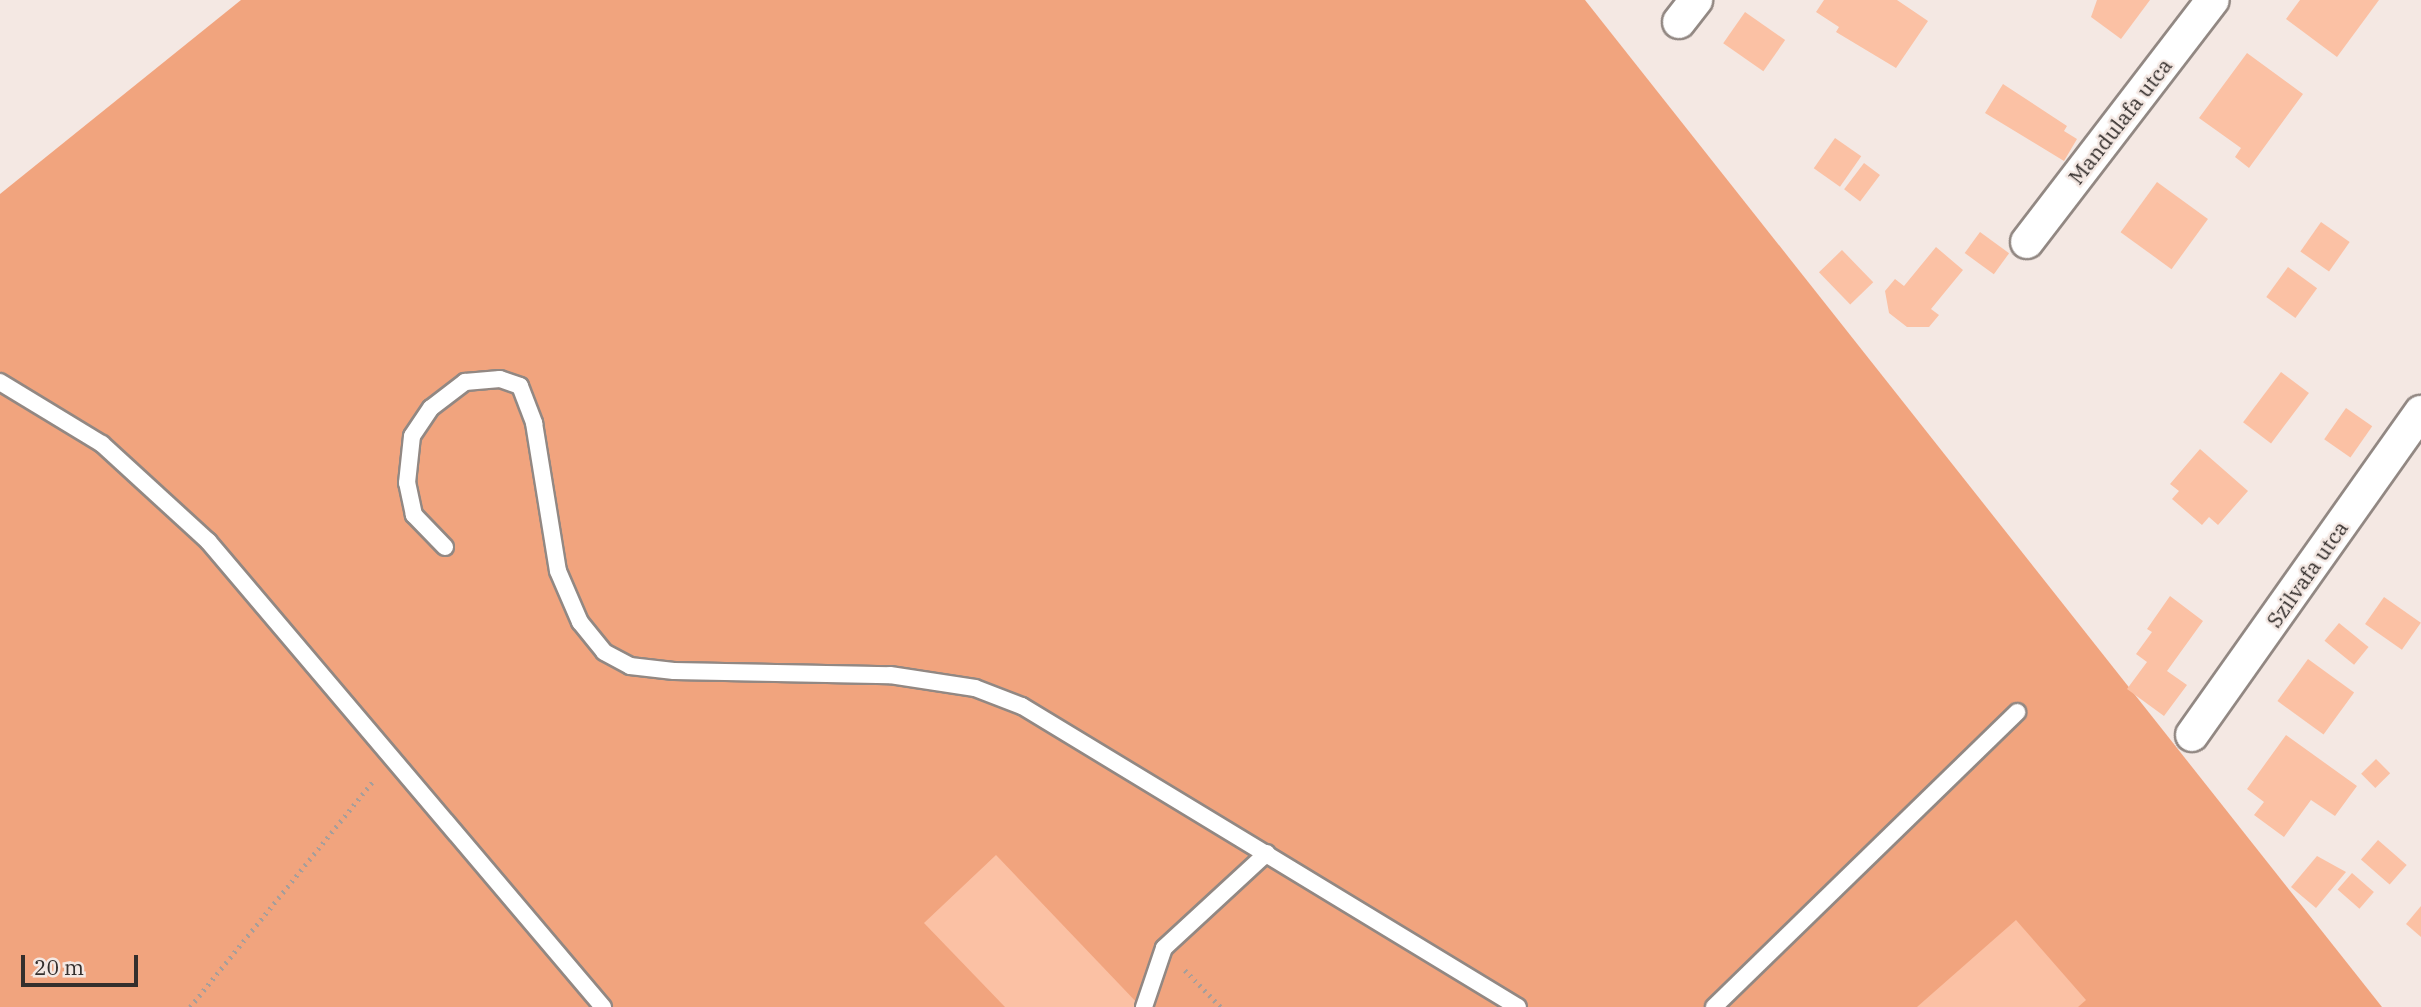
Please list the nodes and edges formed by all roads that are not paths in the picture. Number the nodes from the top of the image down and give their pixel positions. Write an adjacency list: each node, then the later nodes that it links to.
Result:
1 (2213, 0): 2 (street, Mandulafa utca)
2 (2026, 242)
3 (0, 382): 9 (lane)
4 (2421, 412): 7 (street, Szilvafa utca)
5 (445, 547): 8 (lane)
6 (2017, 712): 12 (lane)
7 (2192, 736)
8 (1267, 853): 10 (lane); 11 (lane)
9 (603, 1007)
10 (1144, 1007)
11 (1518, 1007)
12 (1714, 1007)

